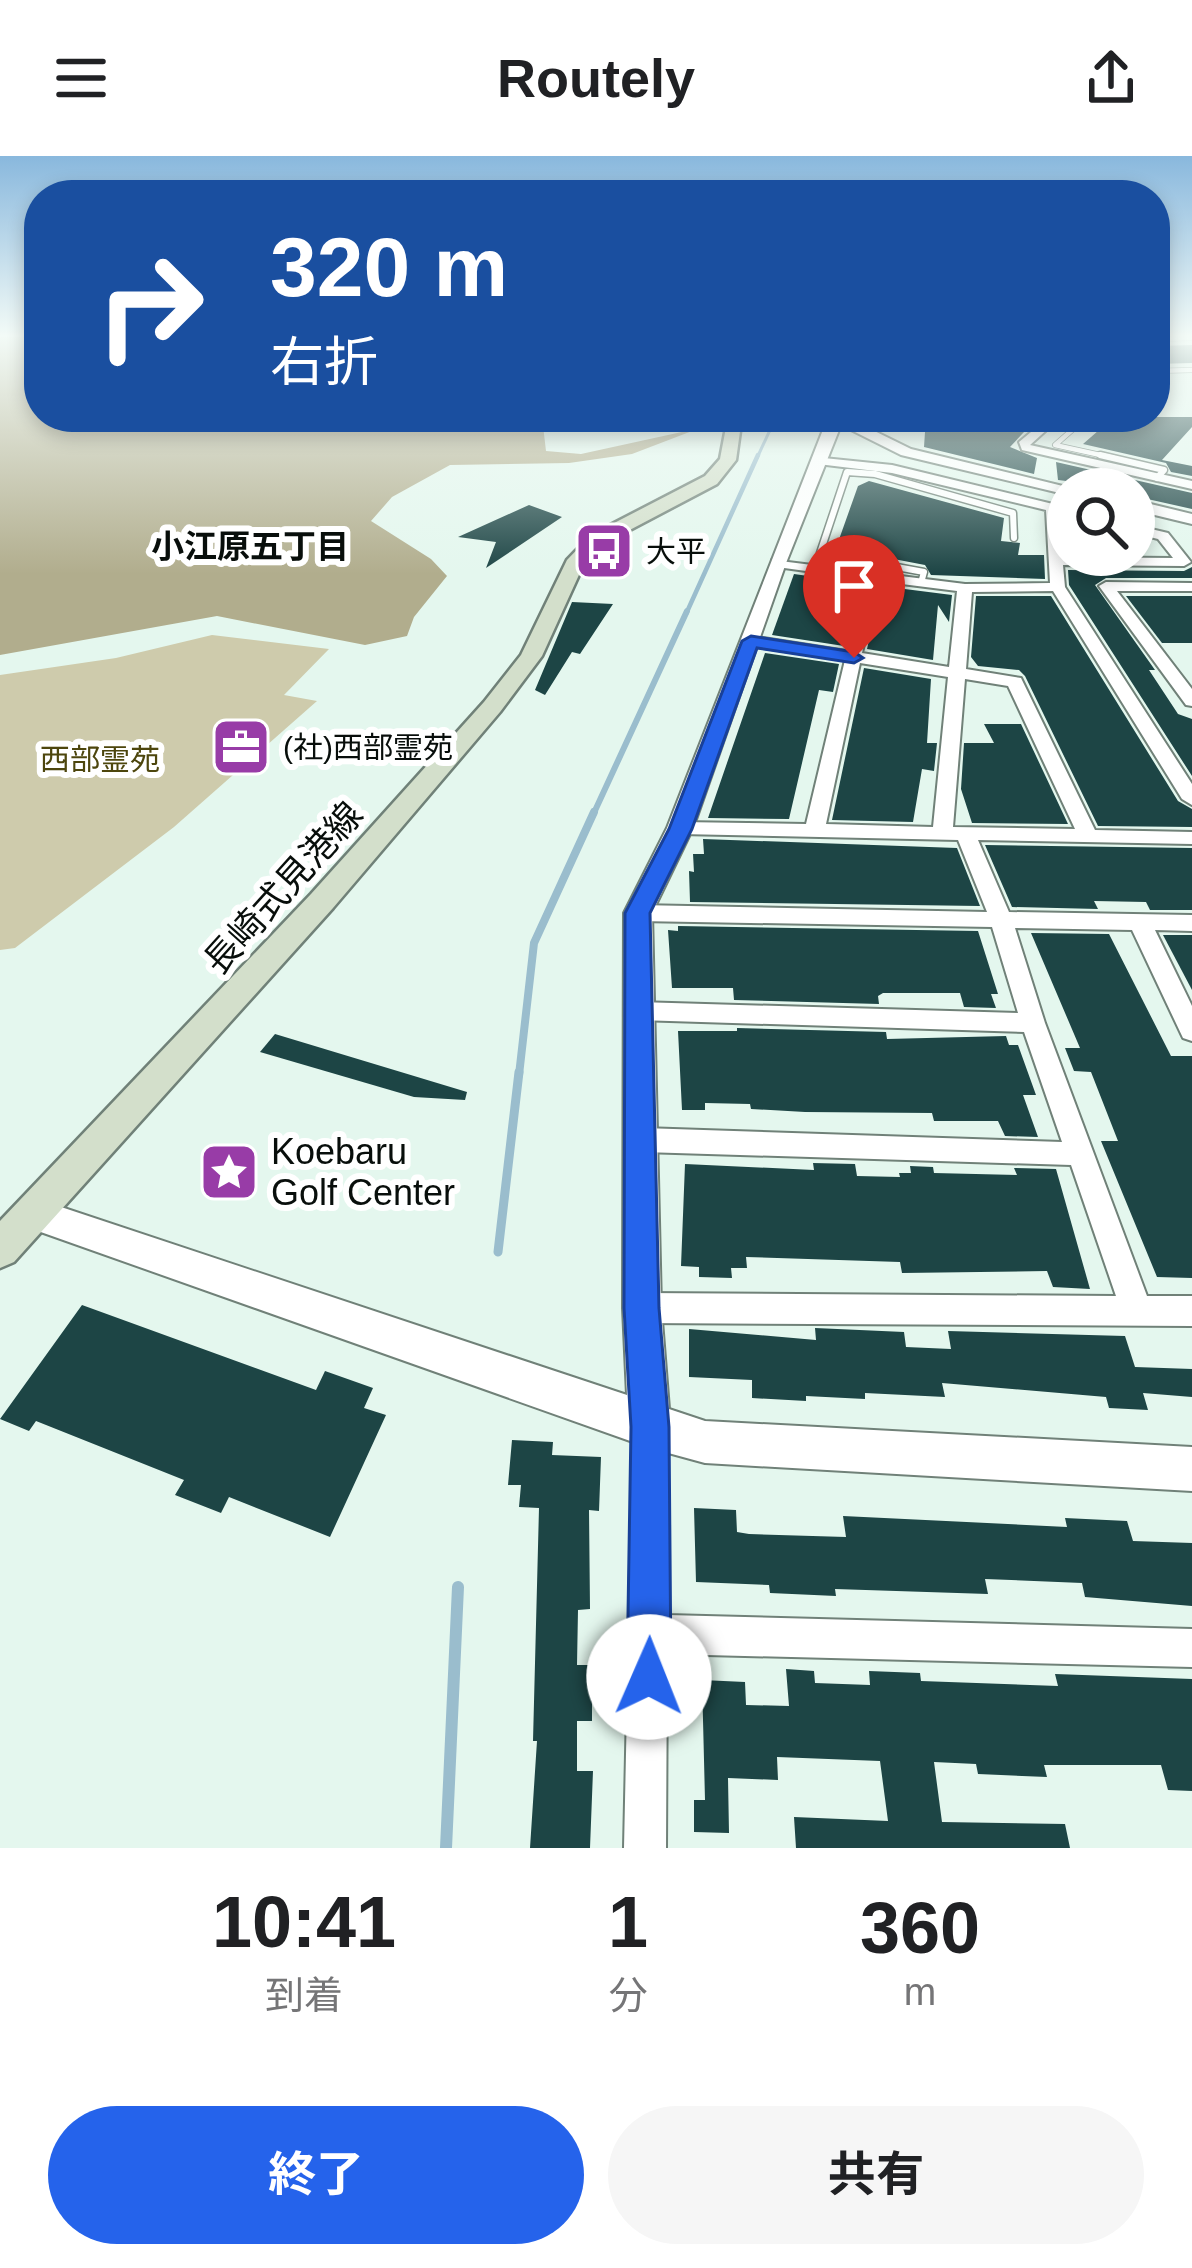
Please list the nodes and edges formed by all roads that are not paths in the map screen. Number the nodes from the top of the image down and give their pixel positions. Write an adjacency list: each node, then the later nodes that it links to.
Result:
1 (733, 432): 43 (main road, 長崎式見港線)
2 (830, 432): 6 (street)
3 (865, 432): 8 (street)
4 (1037, 432): 7 (street)
5 (1070, 432): 7 (lane)
6 (818, 460): 10 (street); 16 (street)
7 (1157, 478): 9 (street)
8 (1047, 485)
9 (1192, 485)
10 (1047, 507)
11 (1155, 510): 12 (street)
12 (1192, 519)
13 (1155, 534): 15 (street)
14 (1014, 538): 19 (lane)
15 (1155, 562)
16 (776, 563): 17 (street); 23 (street)
17 (872, 576): 19 (street); 24 (street)
18 (1058, 576): 21 (street)
19 (921, 583): 22 (street)
20 (1192, 586): 26 (street)
21 (1058, 587): 22 (street); 27 (street)
22 (965, 588): 25 (street)
23 (751, 641): 24 (street); 28 (street)
24 (854, 658): 25 (street); 29 (street)
25 (957, 672): 30 (street); 32 (street)
26 (1192, 701)
27 (1192, 799)
28 (680, 829): 29 (street); 34 (street)
29 (814, 831): 30 (street)
30 (942, 835): 31 (street)
31 (966, 835): 32 (street); 35 (street)
32 (1089, 838): 33 (street)
33 (1192, 838)
34 (638, 913): 35 (street); 38 (street)
35 (1001, 920): 36 (street); 39 (street)
36 (1140, 922): 37 (street); 40 (street)
37 (1192, 923)
38 (638, 1011): 39 (street); 41 (street)
39 (1033, 1023): 42 (street)
40 (1192, 1031)
41 (643, 1140): 42 (street); 45 (street)
42 (1083, 1154): 46 (street)
43 (34, 1214): 44 (main road, 長崎式見港線); 48 (street)
44 (0, 1249)
45 (642, 1308): 46 (street); 48 (street)
46 (1136, 1308): 47 (street)
47 (1192, 1311)
48 (650, 1427): 49 (street); 50 (street)
49 (1192, 1468)
50 (650, 1634): 51 (street); 52 (street)
51 (1192, 1648)
52 (645, 1848)

